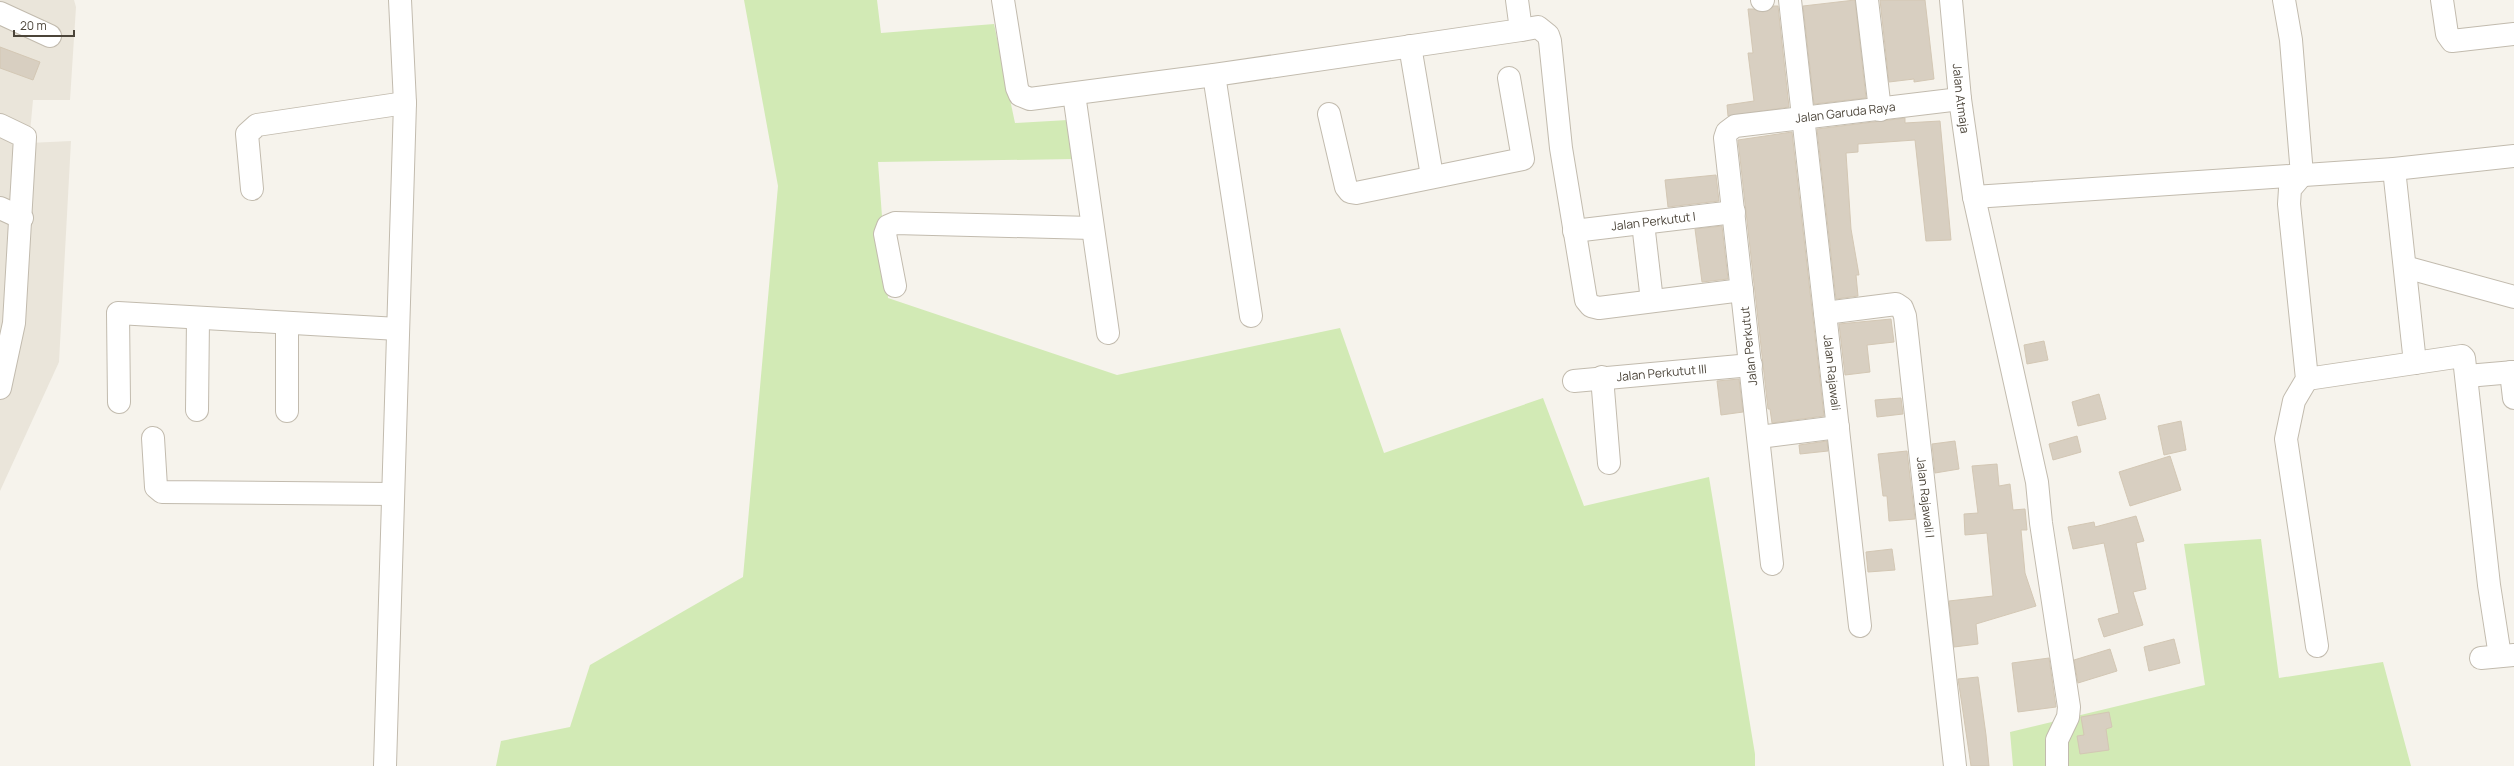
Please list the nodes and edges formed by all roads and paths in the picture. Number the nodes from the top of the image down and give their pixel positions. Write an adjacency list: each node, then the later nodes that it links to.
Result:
1 (400, 0): 18 (street)
2 (1003, 0): 16 (street)
3 (1518, 0): 10 (street)
4 (1790, 0): 21 (street, Jalan Rajawali)
5 (1867, 0): 19 (street)
6 (1951, 0): 17 (street, Jalan Atmaja)
7 (2284, 0): 26 (street)
8 (2442, 0): 11 (street)
9 (0, 13): 12 (street)
10 (1521, 30): 13 (street); 35 (street)
11 (2514, 34)
12 (50, 36)
13 (1410, 46): 14 (street); 27 (street)
14 (1214, 75): 16 (street); 43 (street)
15 (1509, 78): 27 (street)
16 (1074, 94): 34 (street)
17 (1960, 99): 19 (street, Jalan Garuda Raya); 29 (street, Jalan Atmaja)
18 (405, 103): 28 (street); 46 (street)
19 (1880, 110): 21 (street, Jalan Garuda Raya)
20 (1329, 114): 27 (street)
21 (1804, 119): 23 (street, Jalan Garuda Raya); 42 (street, Jalan Rajawali)
22 (0, 125): 32 (street)
23 (1730, 129): 31 (street, Jalan Perkutut)
24 (2514, 156): 25 (street)
25 (2394, 169): 26 (street); 36 (street)
26 (2302, 175): 29 (street); 53 (street)
27 (1432, 176)
28 (252, 189)
29 (1974, 197): 71 (street, Jalan Atmaja)
30 (0, 208): 32 (street)
31 (1734, 212): 33 (street, Jalan Perkutut I); 38 (street, Jalan Perkutut)
32 (22, 218): 40 (street)
33 (1643, 223): 35 (street, Jalan Perkutut I); 41 (street)
34 (1092, 228): 37 (street); 47 (street)
35 (1574, 231): 41 (street)
36 (2405, 267): 39 (street); 48 (street)
37 (895, 286)
38 (1742, 290): 41 (street); 49 (street, Jalan Perkutut)
39 (2514, 297)
40 (8, 299): 55 (street)
41 (1652, 302)
42 (1825, 313): 60 (street, Jalan Rajawali); 70 (street, Jalan Rajawali I)
43 (1251, 316)
44 (198, 318): 45 (street); 57 (street); 58 (street)
45 (287, 323): 46 (street); 59 (street)
46 (398, 329): 64 (street)
47 (1108, 333)
48 (2415, 363): 51 (street); 53 (street)
49 (1751, 365): 52 (street, Jalan Perkutut III); 61 (street, Jalan Perkutut)
50 (2512, 372): 51 (street); 56 (street)
51 (2467, 376): 68 (street)
52 (1602, 377): 54 (street, Jalan Perkutut III); 63 (street)
53 (2307, 379): 67 (street)
54 (1574, 381)
55 (1, 384)
56 (2514, 398)
57 (119, 402)
58 (198, 410)
59 (287, 412)
60 (1838, 427): 61 (street); 66 (street, Jalan Rajawali)
61 (1759, 436): 65 (street, Jalan Perkutut)
62 (153, 438): 64 (street)
63 (1609, 463)
64 (393, 494): 69 (street)
65 (1772, 564)
66 (1860, 626)
67 (2317, 646)
68 (2498, 656)
69 (385, 766)
70 (1955, 766)
71 (2057, 766)

